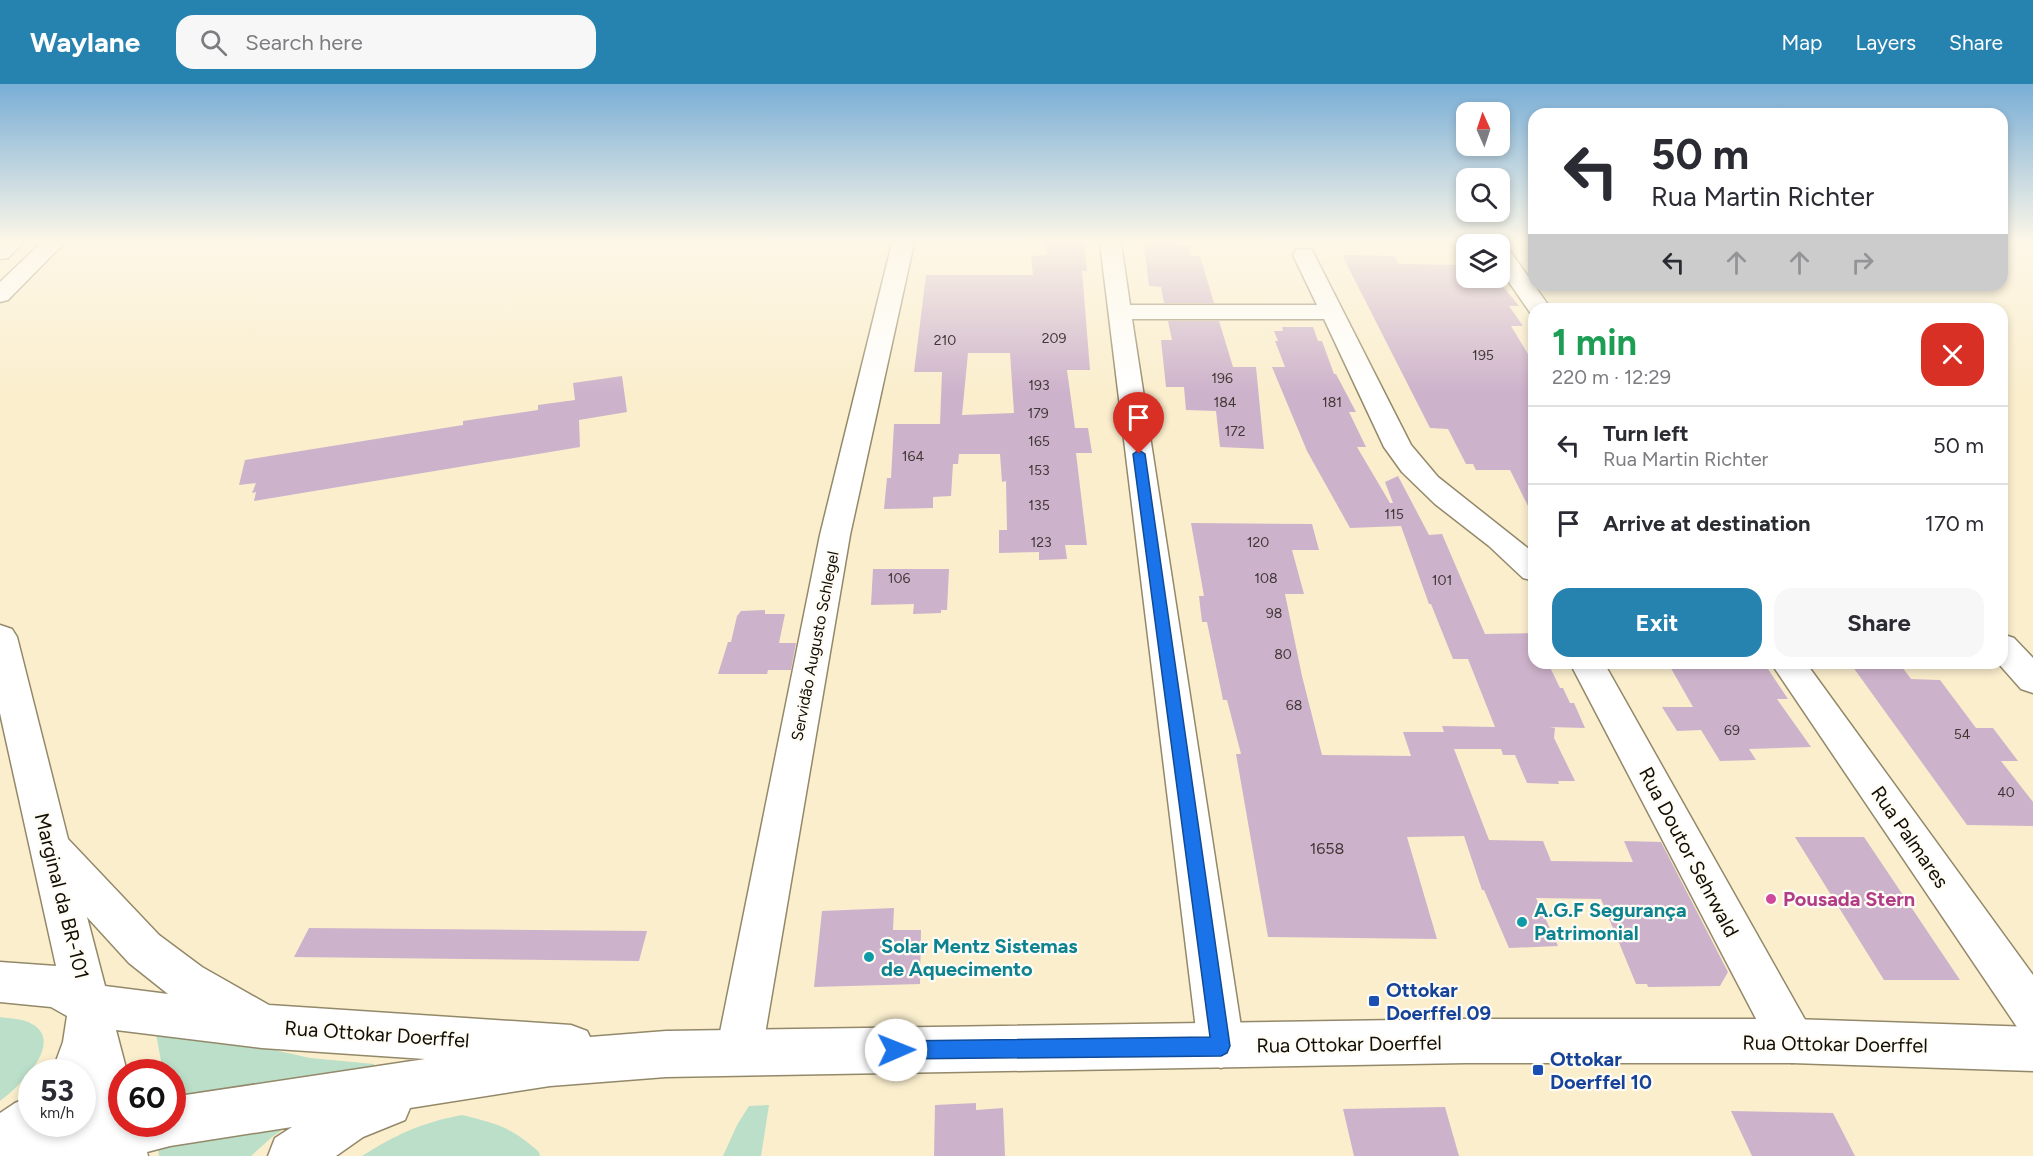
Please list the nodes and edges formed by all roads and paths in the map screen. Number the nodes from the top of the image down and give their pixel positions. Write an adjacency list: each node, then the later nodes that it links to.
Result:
1 (891, 293): 20 (main road, Servidão Augusto Schlegel)
2 (1117, 293): 4 (main road)
3 (1323, 293): 5 (main road)
4 (1119, 312): 5 (main road); 18 (main road)
5 (1333, 312): 6 (main road)
6 (1528, 565)
7 (0, 637): 12 (main road, Marginal da BR-101)
8 (2008, 653): 11 (main road)
9 (1590, 669): 17 (main road, Rua Doutor Sehrwald)
10 (1792, 669): 15 (main road, Rua Palmares)
11 (2033, 680)
12 (50, 846): 14 (main road, Marginal da BR-101); 16 (main road)
13 (0, 982): 14 (main road)
14 (89, 1005): 16 (main road, Rua Ottokar Doerffel); 22 (main road); 23 (main road, Marginal da BR-101)
15 (2033, 1012)
16 (262, 1026): 21 (main road, Rua Ottokar Doerffel)
17 (1792, 1041): 18 (main road, Rua Ottokar Doerffel); 19 (main road, Rua Ottokar Doerffel)
18 (1221, 1046): 20 (main road, Rua Ottokar Doerffel)
19 (2033, 1049)
20 (738, 1052): 21 (main road, Rua Ottokar Doerffel)
21 (666, 1054): 24 (main road, Rua Ottokar Doerffel)
22 (80, 1059)
23 (108, 1060)
24 (453, 1079): 25 (main road, Rua Ottokar Doerffel); 30 (main road)
25 (186, 1120)
26 (18, 1130): 28 (main road)
27 (135, 1137): 29 (main road)
28 (0, 1142)
29 (0, 1154)
30 (293, 1156)

